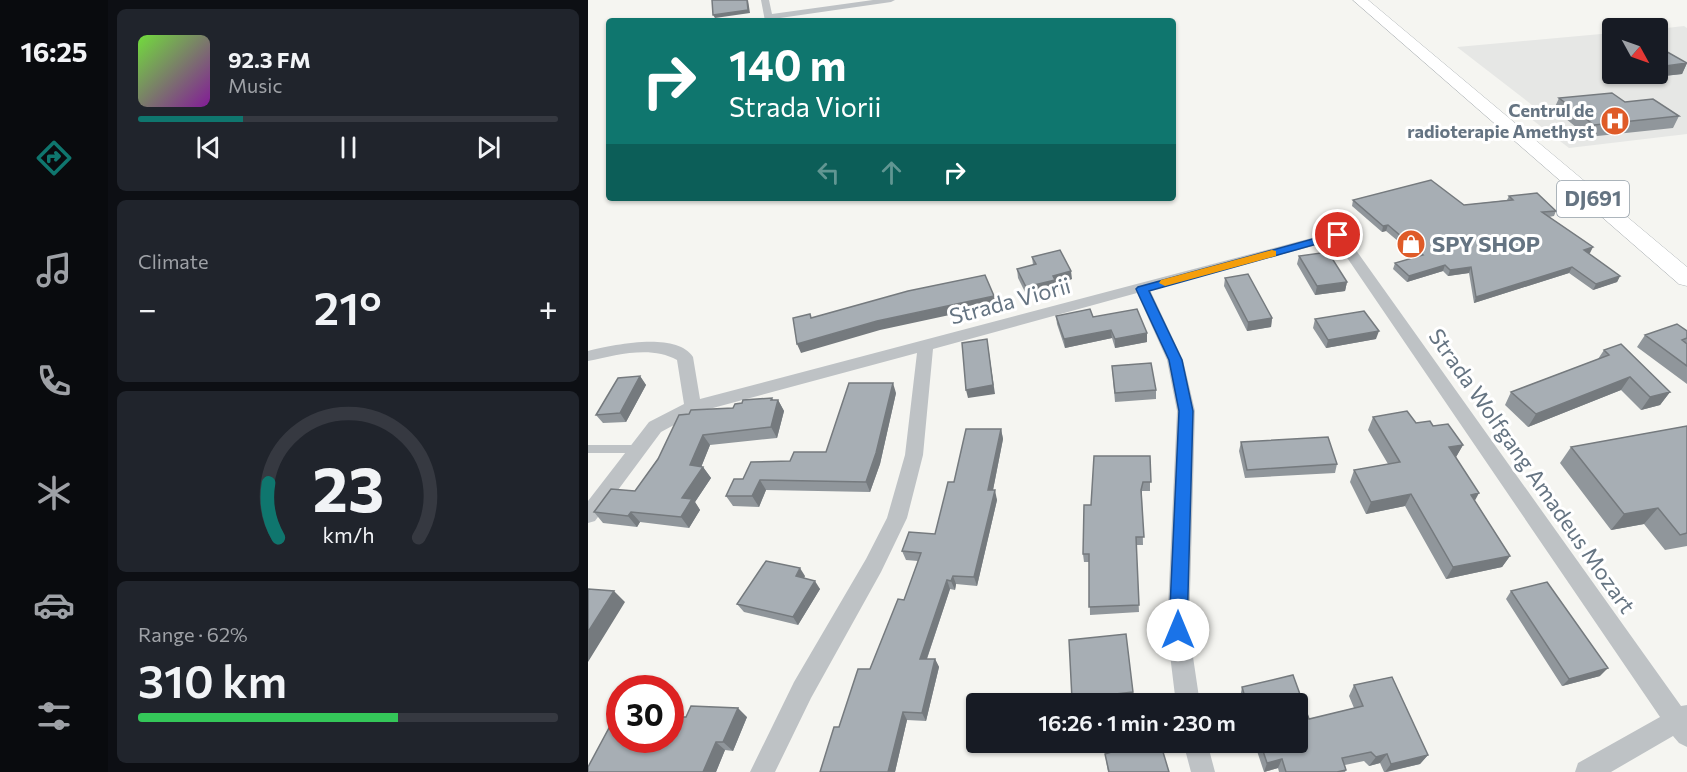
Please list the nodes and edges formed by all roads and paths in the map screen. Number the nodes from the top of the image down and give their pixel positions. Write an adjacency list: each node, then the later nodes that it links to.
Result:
1 (765, 0): 4 (street)
2 (891, 0): 5 (street)
3 (1359, 0): 7 (main road, DJ691)
4 (769, 18)
5 (775, 18)
6 (1338, 235): 8 (street, Strada Viorii); 16 (street, Strada Wolfgang Amadeus Mozart)
7 (1687, 279)
8 (1142, 289): 9 (street, Strada Viorii); 15 (street)
9 (925, 347): 11 (street, Strada Viorii); 18 (street)
10 (588, 356): 11 (street)
11 (693, 407): 13 (street, Strada Viorii)
12 (588, 449): 13 (lane)
13 (637, 449): 14 (street, Strada Viorii)
14 (588, 515)
15 (1187, 693)
16 (1684, 724): 20 (street)
17 (1198, 753): 19 (street)
18 (762, 772)
19 (1203, 772)
20 (1587, 772)

